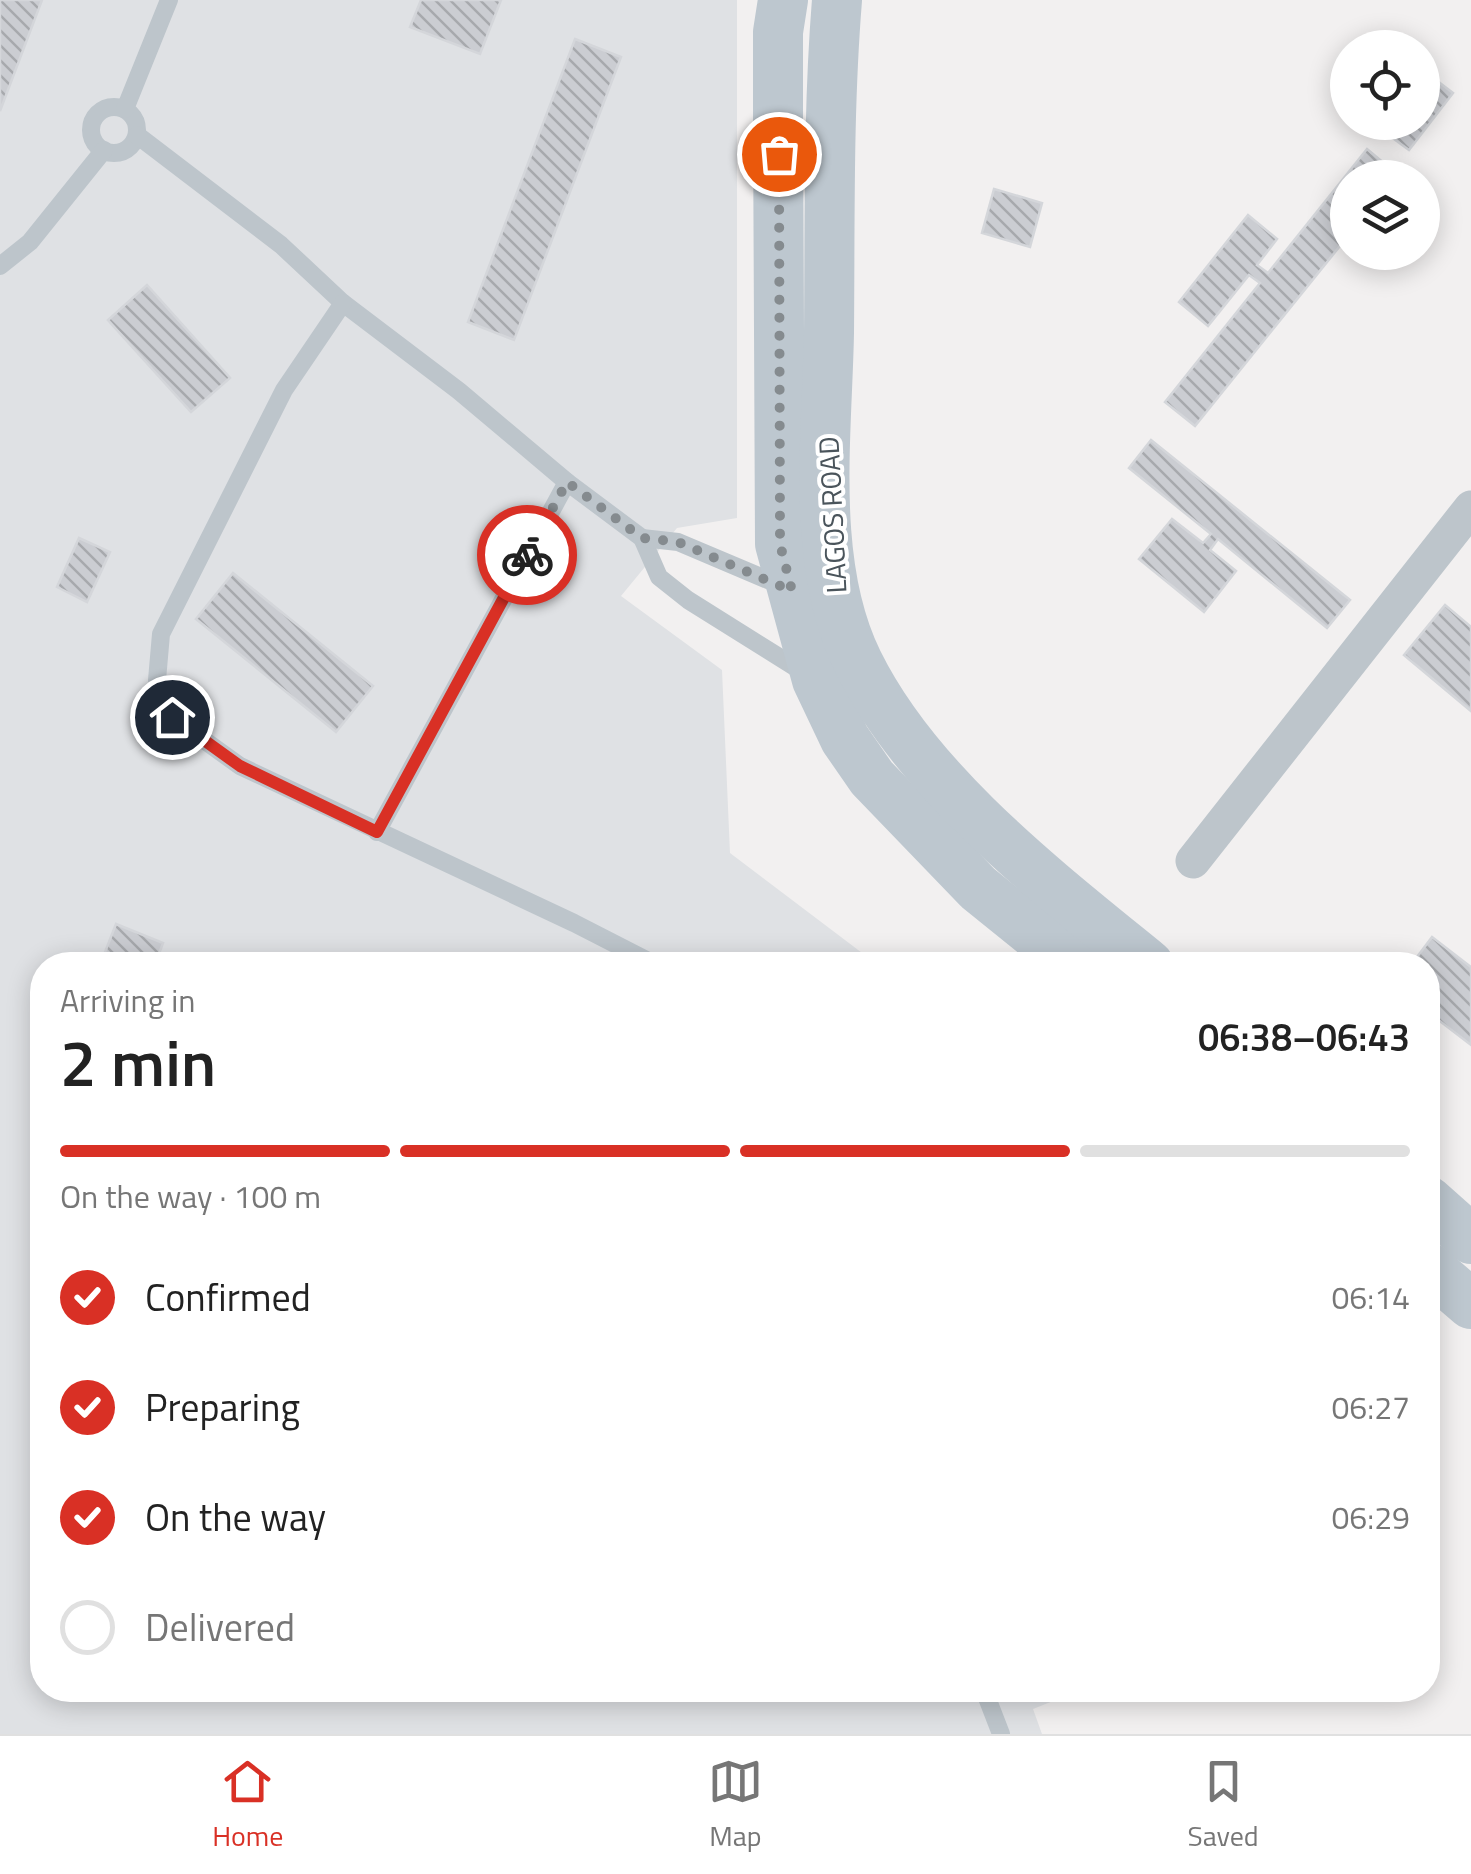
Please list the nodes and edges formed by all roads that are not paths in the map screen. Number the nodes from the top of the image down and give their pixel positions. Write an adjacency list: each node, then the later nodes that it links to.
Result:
1 (169, 0): 4 (lane)
2 (783, 0): 12 (main road, LAGOS ROAD)
3 (836, 0): 18 (main road, LAGOS ROAD)
4 (125, 108): 5 (lane); 6 (lane)
5 (137, 135): 6 (lane); 8 (lane)
6 (104, 150): 7 (lane)
7 (0, 266)
8 (343, 303): 9 (lane); 14 (lane)
9 (567, 482): 11 (lane); 14 (lane)
10 (1471, 508): 15 (street)
11 (642, 538): 12 (lane); 13 (lane)
12 (792, 591): 13 (main road, LAGOS ROAD)
13 (817, 680): 17 (main road, LAGOS ROAD)
14 (377, 832): 16 (lane)
15 (1193, 861)
16 (631, 952)
17 (1057, 952)
18 (1134, 952)
19 (1440, 1212): 20 (main road)
20 (1471, 1240)
21 (1440, 1277): 22 (main road)
22 (1471, 1304)
23 (989, 1702): 24 (lane)
24 (1001, 1734)

